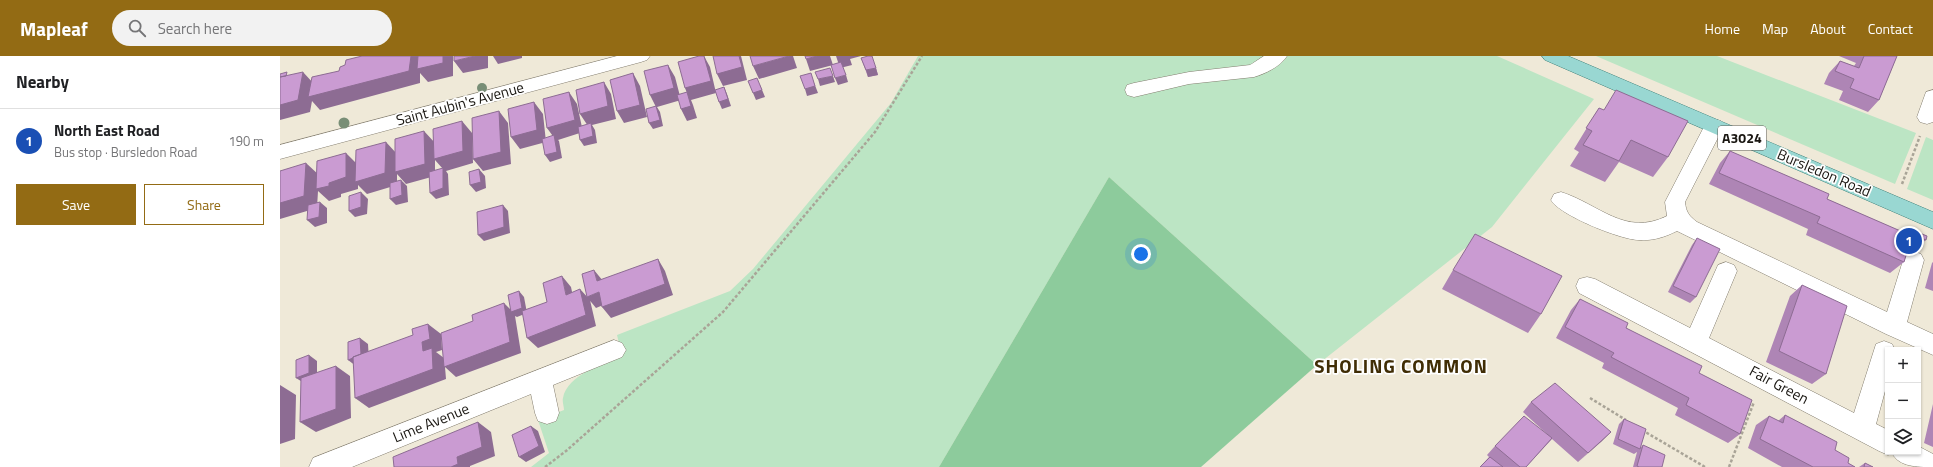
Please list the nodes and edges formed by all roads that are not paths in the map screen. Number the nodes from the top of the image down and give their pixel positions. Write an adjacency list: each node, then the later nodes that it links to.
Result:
1 (640, 56): 8 (street, Saint Aubin's Avenue)
2 (1278, 56): 4 (street)
3 (1551, 56): 7 (main road, Bursledon Road / A3024)
4 (1134, 90)
5 (1933, 97): 6 (street)
6 (1927, 117)
7 (1714, 126): 10 (street); 11 (main road, Bursledon Road / A3024)
8 (280, 152)
9 (1560, 200): 10 (street)
10 (1679, 220): 15 (street)
11 (1933, 221)
12 (1913, 260): 15 (street)
13 (1726, 272): 16 (street)
14 (1587, 286): 16 (street, Fair Green)
15 (1894, 327): 17 (street)
16 (1696, 342): 22 (street, Fair Green)
17 (1933, 345)
18 (614, 350): 20 (street, Lime Avenue)
19 (1884, 351): 22 (street)
20 (540, 380): 21 (street); 25 (street, Lime Avenue)
21 (547, 413)
22 (1862, 429): 23 (street, Fair Green)
23 (1885, 441)
24 (1910, 455): 26 (street)
25 (322, 467)
26 (1932, 467)

